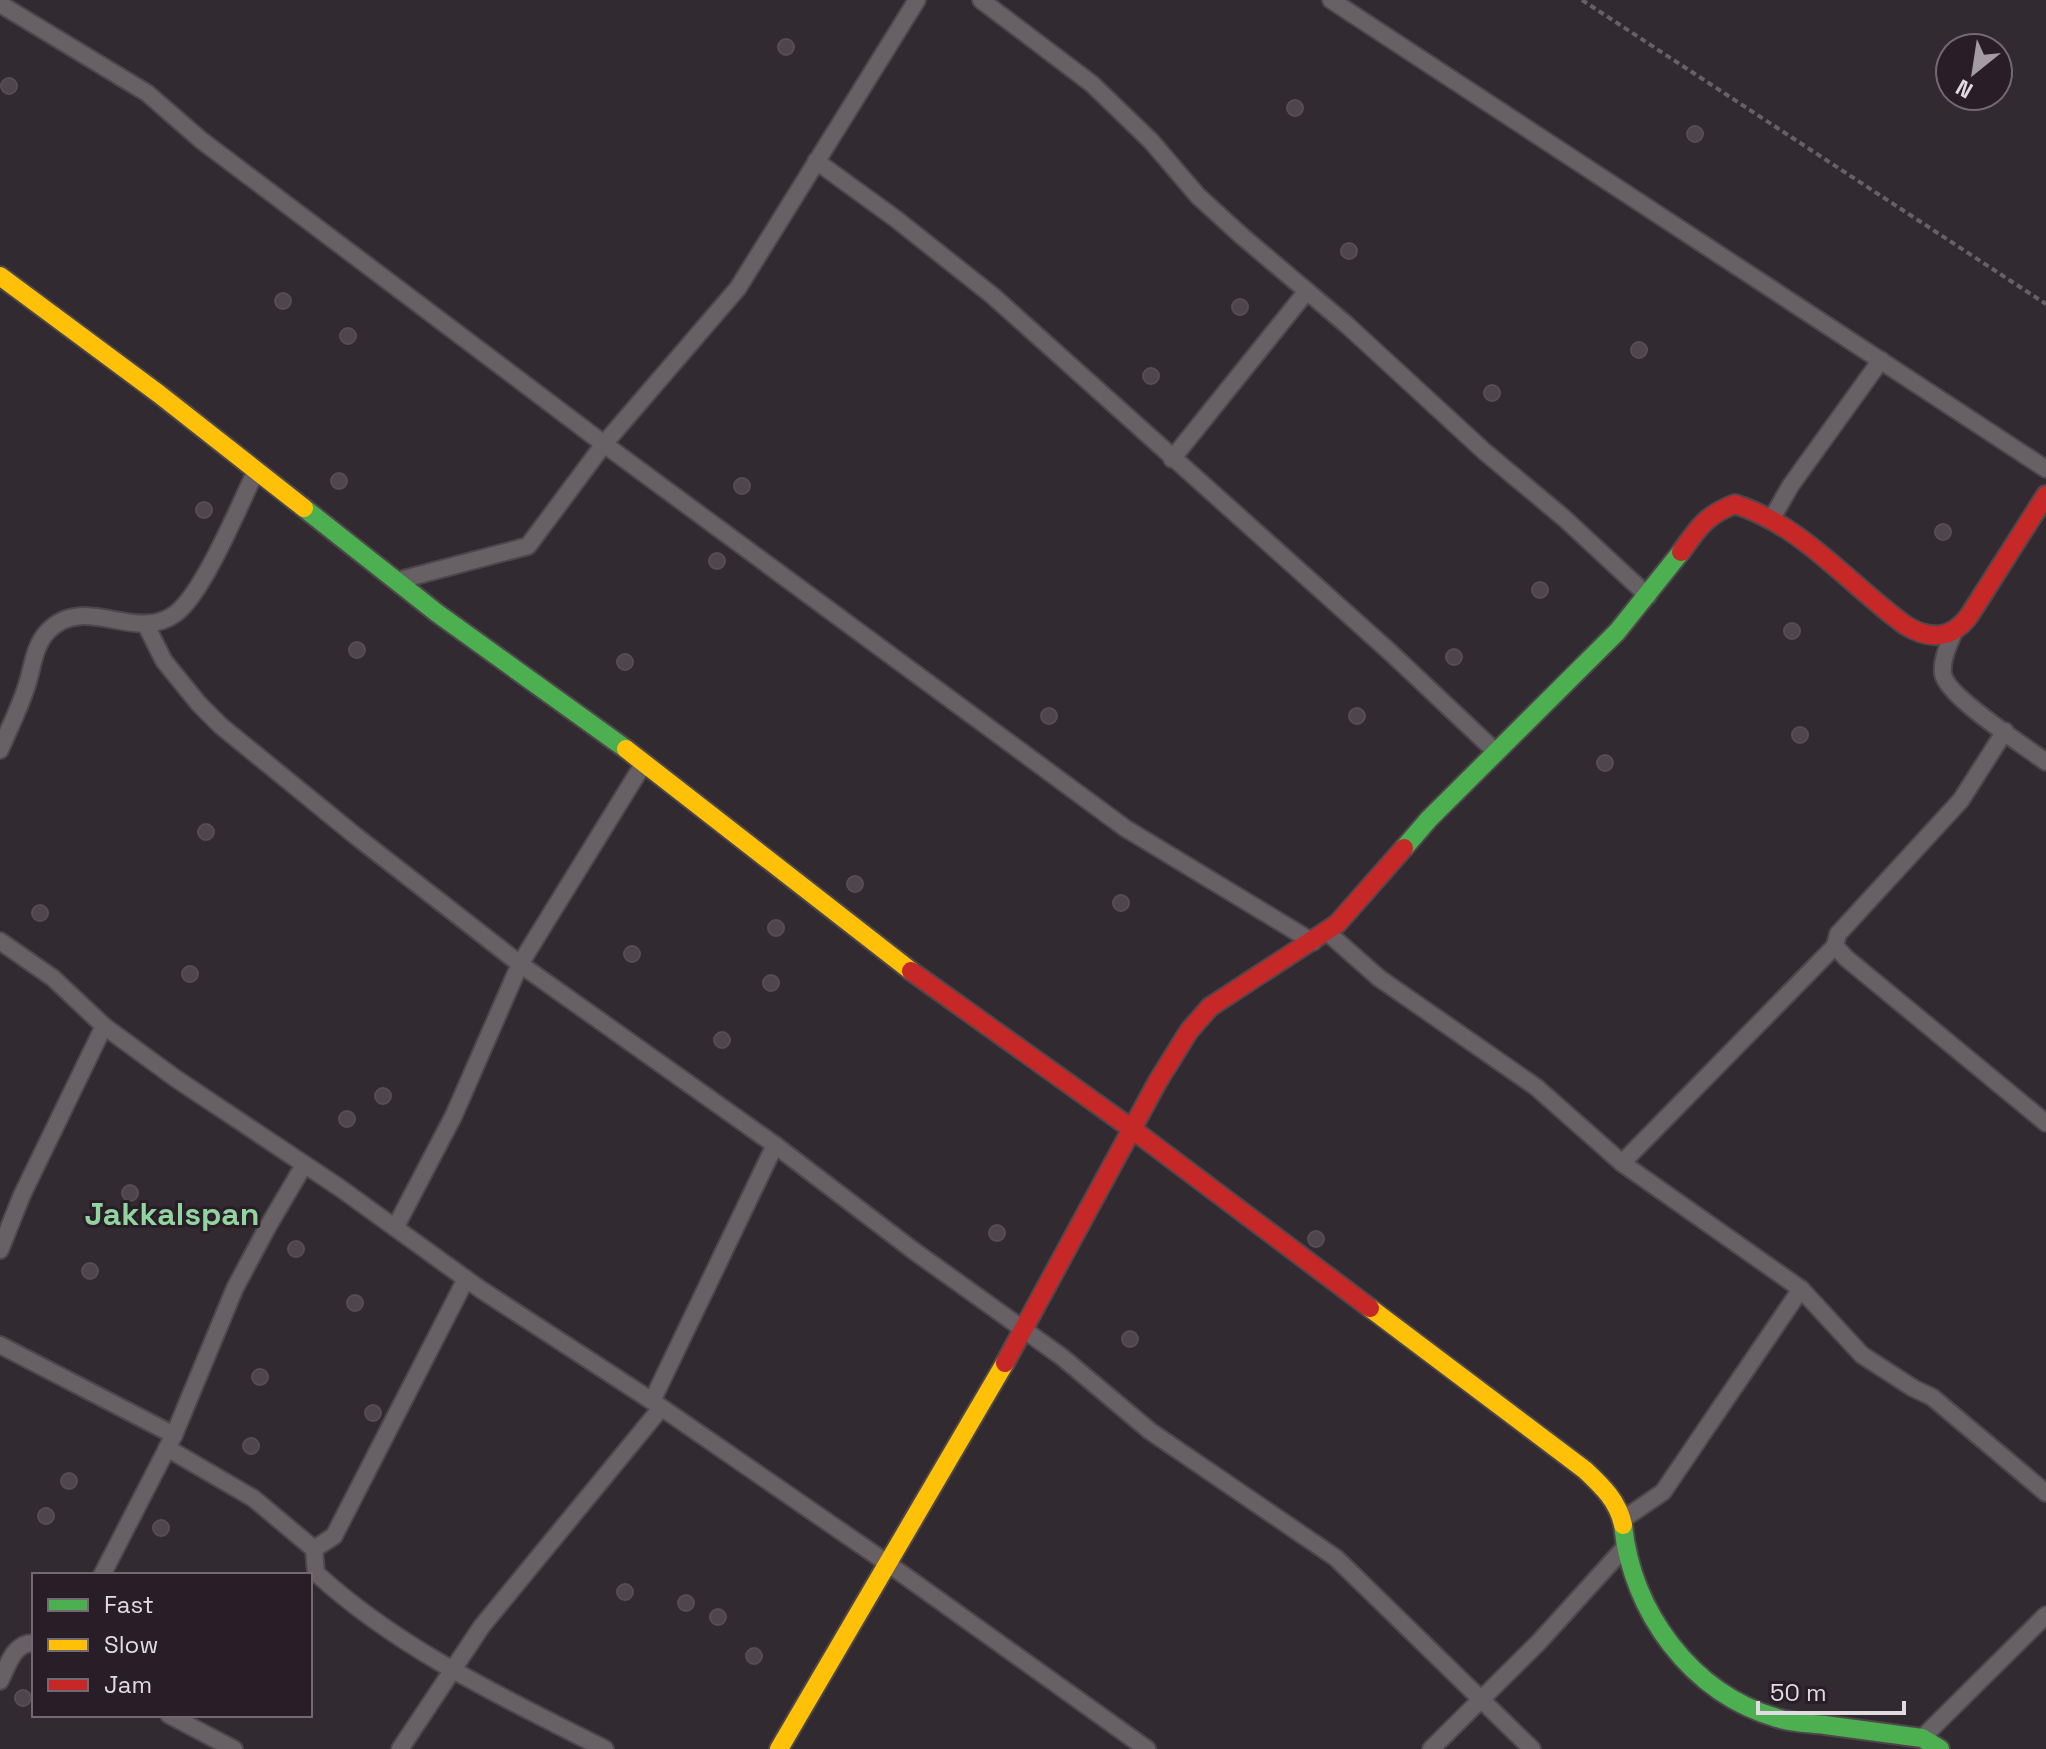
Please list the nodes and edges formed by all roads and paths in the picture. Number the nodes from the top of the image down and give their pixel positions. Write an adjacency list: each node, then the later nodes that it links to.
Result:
1 (917, 0): 6 (street)
2 (981, 0): 8 (street)
3 (1331, 0): 10 (street)
4 (1582, 0): 9 (path)
5 (0, 4): 11 (street)
6 (816, 161): 11 (street); 12 (street)
7 (0, 276): 14 (street)
8 (1307, 291): 12 (street); 18 (street)
9 (2046, 304)
10 (1881, 360): 13 (street); 16 (street)
11 (604, 444): 17 (street); 26 (street)
12 (1172, 459): 23 (street)
13 (2046, 469)
14 (256, 471): 17 (street); 19 (street)
15 (2046, 495): 20 (street)
16 (1772, 518): 18 (street); 20 (street)
17 (396, 581): 25 (street)
18 (1648, 596): 23 (street)
19 (146, 625): 22 (street); 29 (street)
20 (1954, 632): 21 (street)
21 (2005, 731): 24 (street); 28 (street)
22 (0, 750)
23 (1495, 751): 26 (street)
24 (2046, 762)
25 (644, 763): 29 (street); 32 (street)
26 (1320, 937): 32 (street); 34 (street)
27 (0, 941): 30 (street)
28 (1835, 946): 31 (street); 34 (street)
29 (520, 964): 33 (street); 36 (street)
30 (104, 1026): 35 (street); 37 (street)
31 (2046, 1123)
32 (1132, 1129): 40 (street); 45 (street)
33 (775, 1145): 40 (street); 42 (street)
34 (1622, 1163): 39 (street)
35 (304, 1165): 36 (street); 43 (street)
36 (395, 1228): 38 (street)
37 (0, 1250)
38 (466, 1279): 42 (street); 47 (street)
39 (1801, 1289): 44 (street); 45 (street)
40 (1024, 1330): 48 (street); 54 (street)
41 (0, 1345): 43 (street)
42 (657, 1404): 48 (street); 52 (street)
43 (170, 1441): 47 (street); 49 (street)
44 (2046, 1493)
45 (1622, 1520): 46 (street)
46 (1625, 1547): 54 (street); 57 (street)
47 (314, 1549): 52 (street)
48 (887, 1563): 61 (street); 62 (street)
49 (103, 1573)
50 (2046, 1615): 56 (street)
51 (32, 1643): 53 (street)
52 (451, 1671): 59 (street); 60 (street)
53 (0, 1681)
54 (1481, 1697): 63 (street); 64 (street)
55 (173, 1717): 58 (street)
56 (1922, 1738): 57 (street); 65 (street)
57 (1898, 1742)
58 (234, 1749)
59 (400, 1749)
60 (605, 1749)
61 (779, 1749)
62 (1147, 1749)
63 (1431, 1749)
64 (1532, 1749)
65 (1940, 1749)

